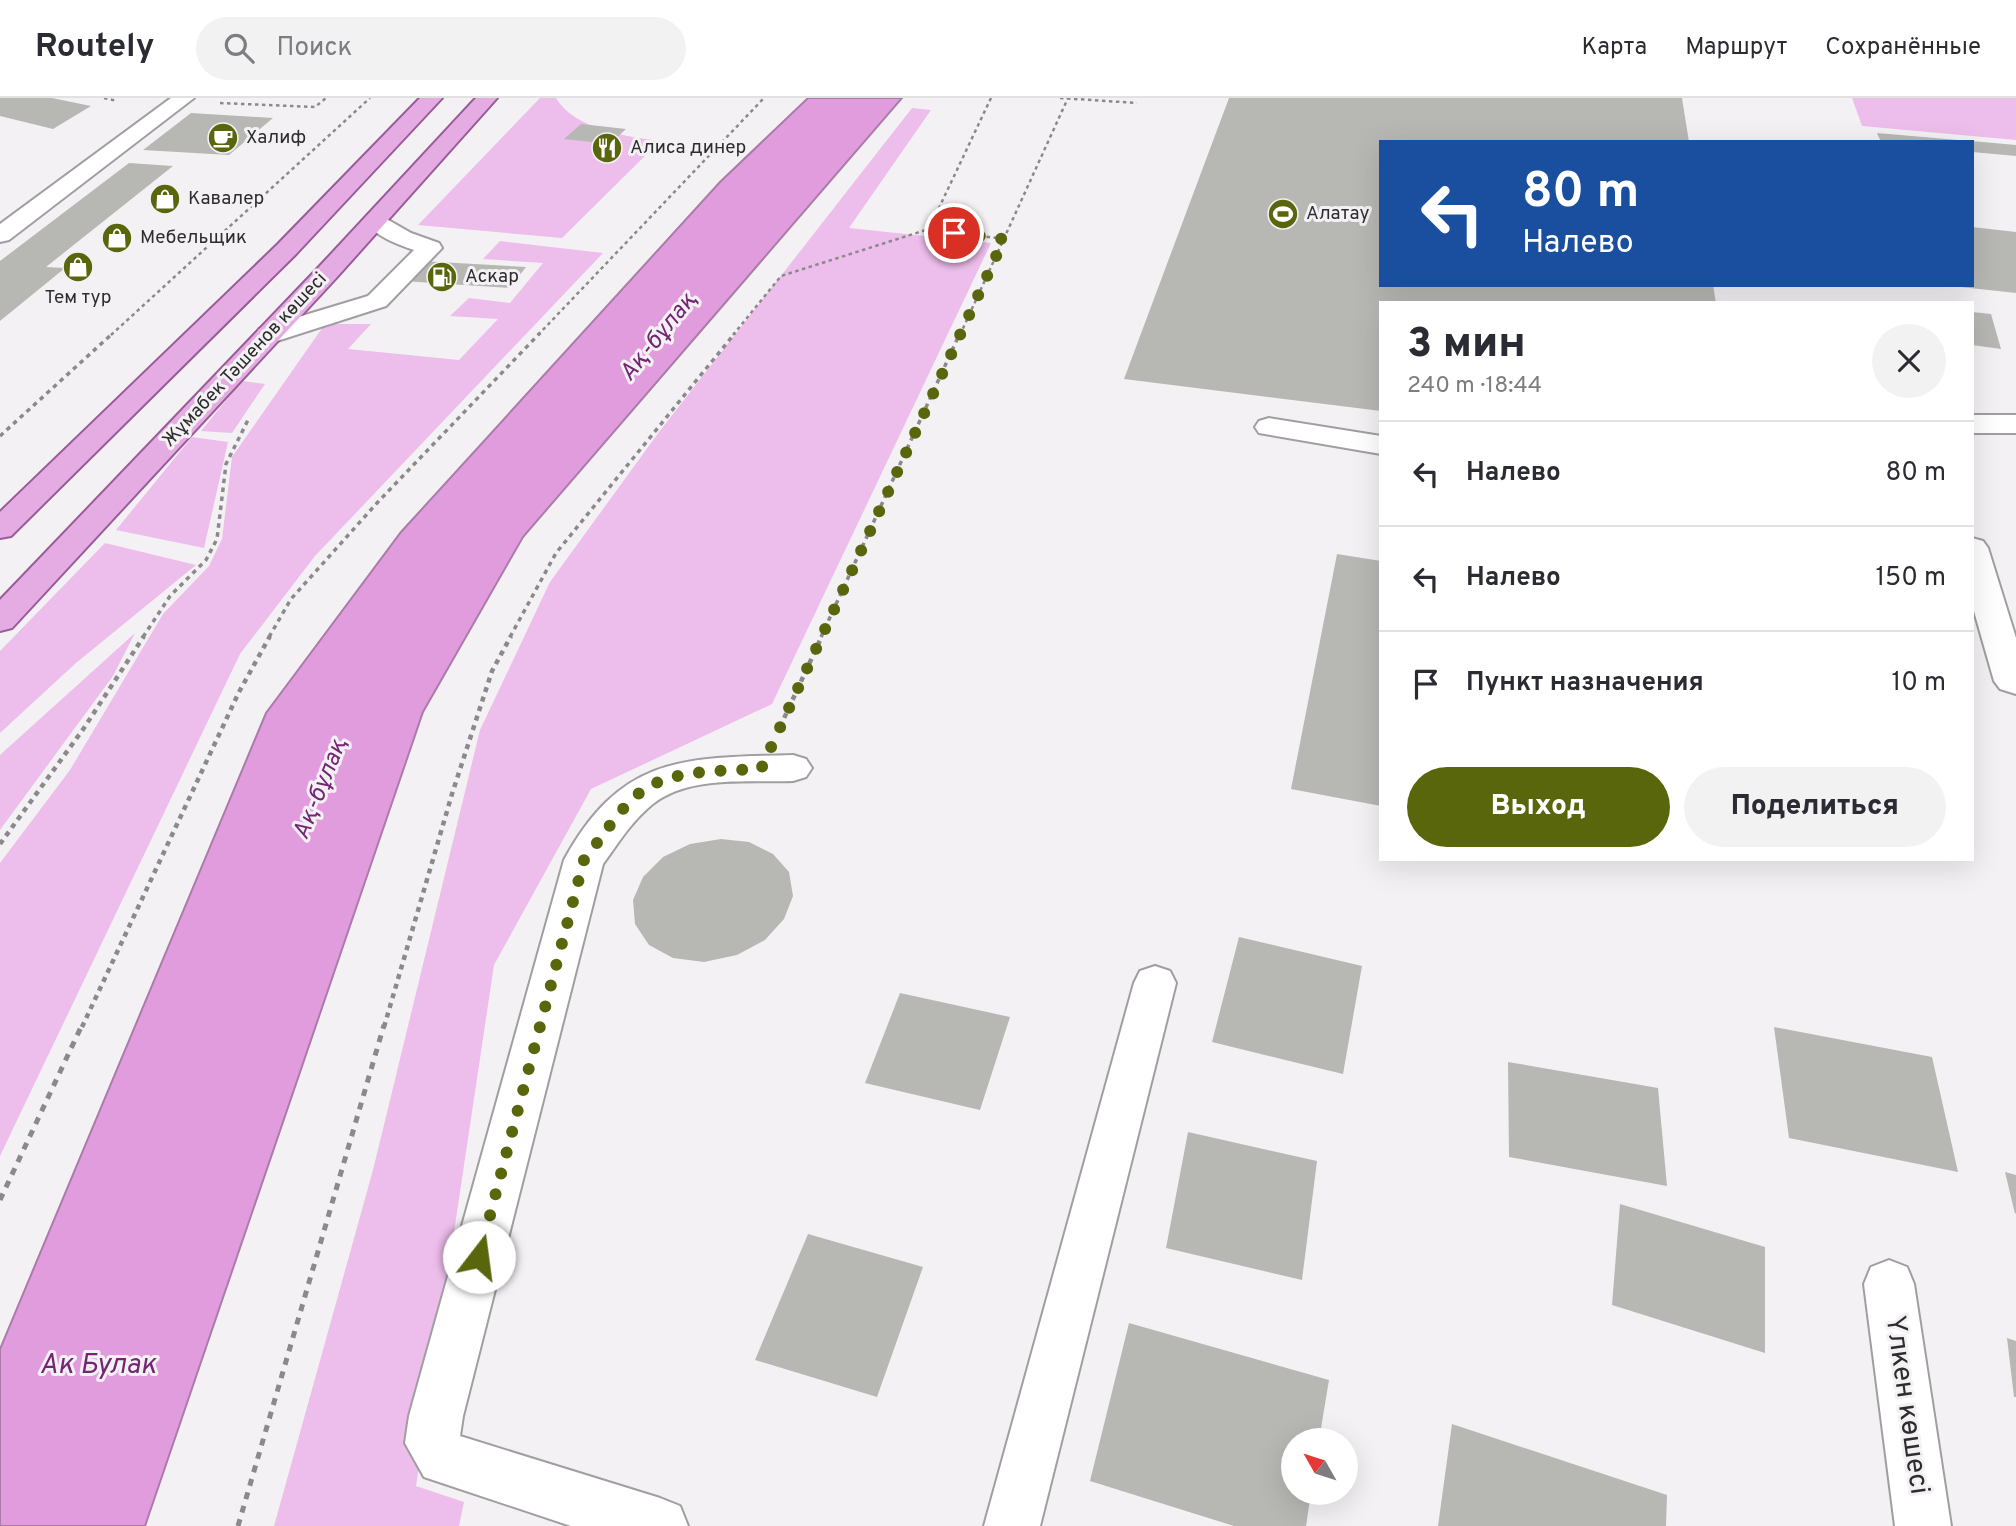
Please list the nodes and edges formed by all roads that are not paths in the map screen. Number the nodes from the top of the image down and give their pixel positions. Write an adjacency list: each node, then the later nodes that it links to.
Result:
1 (184, 98): 5 (street)
2 (432, 98): 11 (main road, Жұмабек Тәшенов көшесі)
3 (487, 98): 4 (main road, Жұмабек Тәшенов көшесі)
4 (376, 220): 6 (main road, Жұмабек Тәшенов көшесі); 6 (street)
5 (0, 235)
6 (268, 335): 13 (main road, Жұмабек Тәшенов көшесі)
7 (1974, 424): 8 (street)
8 (2016, 424)
9 (1269, 427): 10 (street)
10 (1379, 445)
11 (0, 529)
12 (1974, 555): 14 (street)
13 (0, 620)
14 (2016, 682)
15 (777, 769): 18 (street)
16 (1155, 983): 19 (street)
17 (1889, 1284): 20 (street, Үлкен көшесі)
18 (660, 1526)
19 (1012, 1526)
20 (1923, 1526)

